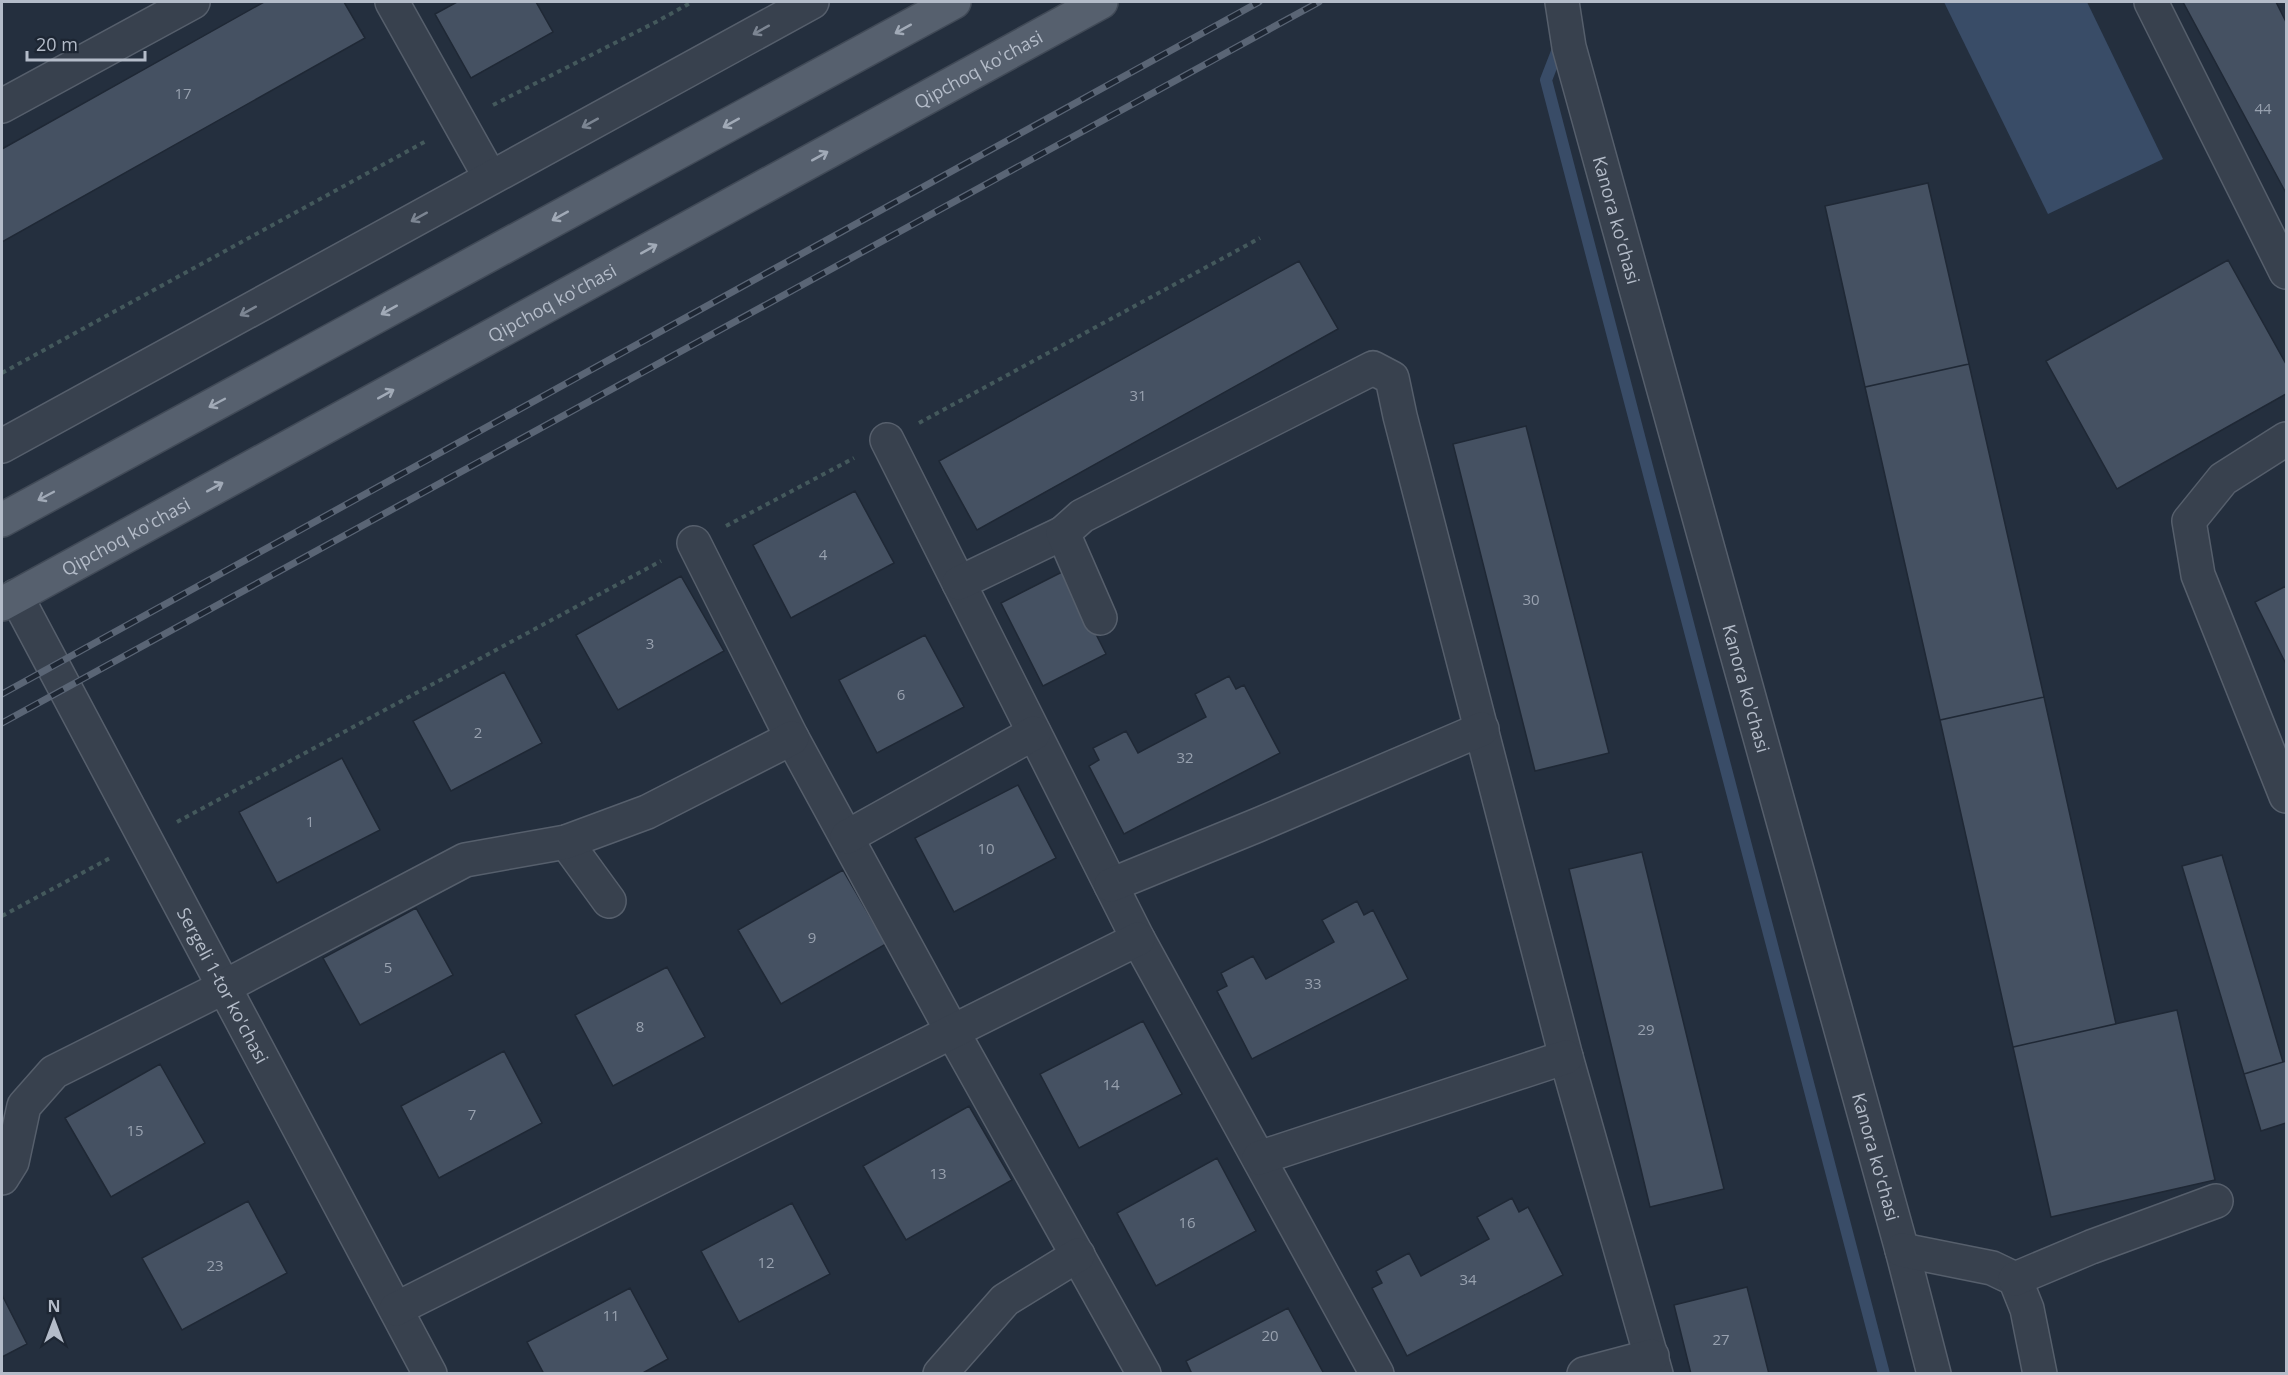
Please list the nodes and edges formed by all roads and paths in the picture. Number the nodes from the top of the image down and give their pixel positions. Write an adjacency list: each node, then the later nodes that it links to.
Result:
1 (193, 2): 9 (street)
2 (392, 2): 10 (street)
3 (692, 2): 10 (path)
4 (812, 2): 11 (street, one-way to 11)
5 (954, 2): 18 (main road, one-way to 18)
6 (1101, 2): 22 (main road, Qipchoq ko'chasi, one-way to 6)
7 (2151, 2): 13 (street)
8 (1563, 4): 41 (street, Kanora ko'chasi)
9 (2, 106)
10 (460, 122): 11 (street); 14 (path)
11 (490, 177): 17 (street, one-way to 17)
12 (1260, 238): 16 (path)
13 (2286, 272)
14 (2, 373)
15 (2286, 439): 27 (street)
16 (887, 440): 20 (path); 21 (street)
17 (2, 447)
18 (2, 520)
19 (1063, 533): 21 (street); 23 (street); 24 (street)
20 (694, 543): 26 (street); 29 (path)
21 (959, 583): 25 (street)
22 (9, 600): 29 (street, Sergeli 1-tor ko'chasi)
23 (1100, 618)
24 (1482, 729): 31 (street); 37 (street)
25 (1034, 733): 28 (street); 31 (street)
26 (792, 738): 28 (street); 30 (street)
27 (2286, 796)
28 (847, 837): 36 (street)
29 (144, 839): 33 (path); 35 (street, Sergeli 1-tor ko'chasi)
30 (566, 842): 32 (street); 35 (street)
31 (1111, 885): 34 (street)
32 (609, 901)
33 (2, 916)
34 (1138, 939): 36 (street); 38 (street)
35 (224, 987): 39 (street); 44 (street, Sergeli 1-tor ko'chasi)
36 (952, 1031): 42 (street); 44 (street)
37 (1566, 1057): 38 (street); 45 (street)
38 (1259, 1158): 49 (street)
39 (2, 1178)
40 (2216, 1201): 43 (street)
41 (1902, 1250): 43 (street); 51 (street, Kanora ko'chasi)
42 (1078, 1255): 47 (street); 48 (street)
43 (2015, 1279): 52 (street)
44 (396, 1309): 46 (street, Sergeli 1-tor ko'chasi)
45 (1654, 1365): 50 (street)
46 (418, 1369)
47 (940, 1374)
48 (1144, 1374)
49 (1377, 1374)
50 (1584, 1374)
51 (1934, 1374)
52 (2040, 1374)

